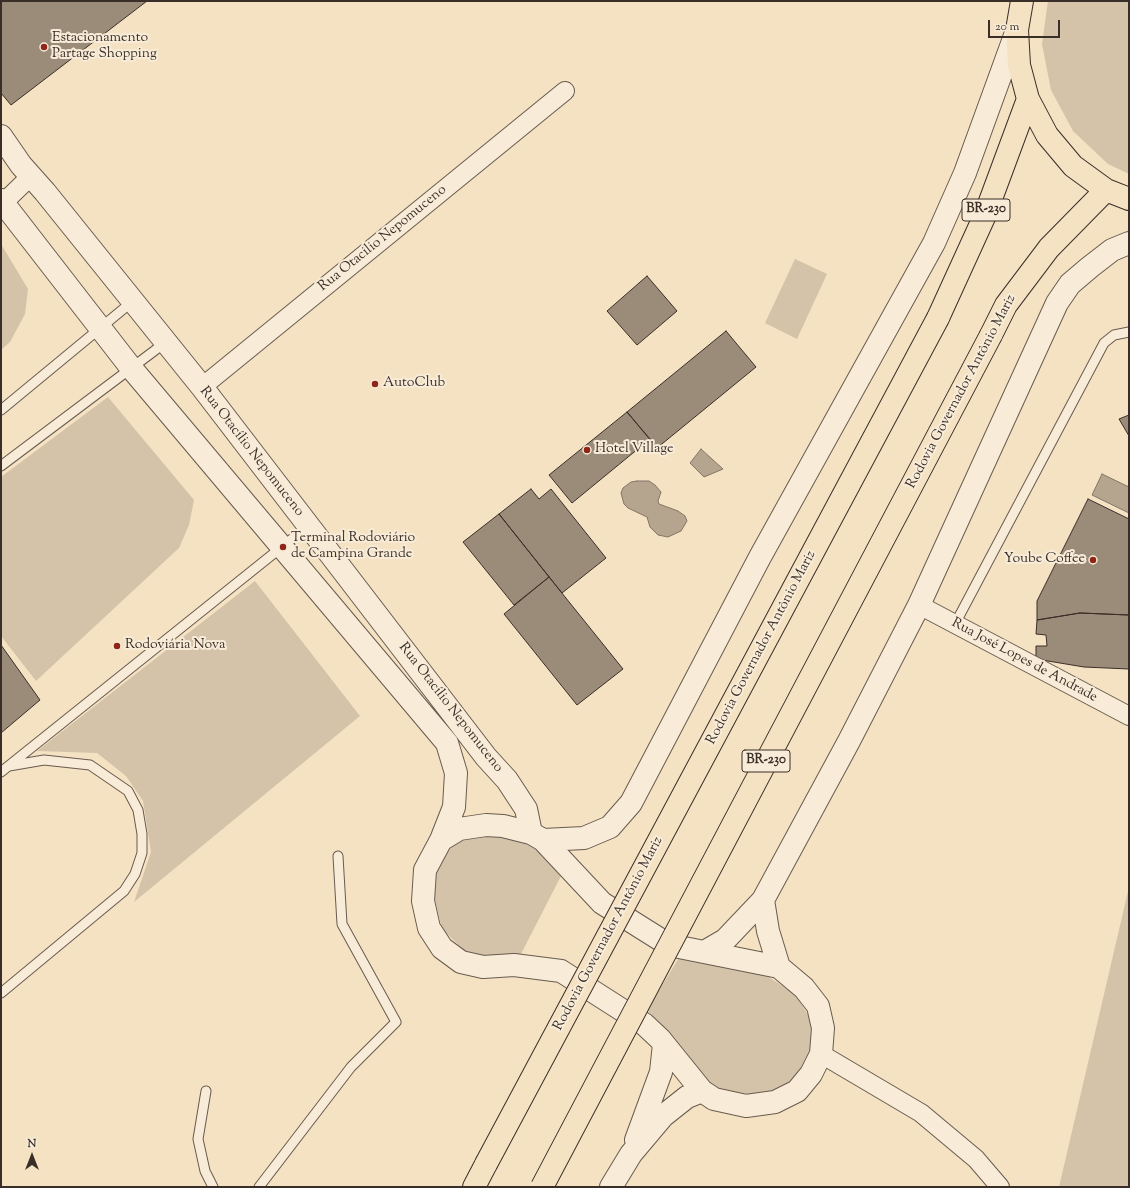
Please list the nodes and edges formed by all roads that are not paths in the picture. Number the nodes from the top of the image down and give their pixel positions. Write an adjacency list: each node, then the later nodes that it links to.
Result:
1 (1022, 1): 2 (highway)
2 (1018, 30): 4 (highway); 28 (street)
3 (564, 91): 16 (street, Rua Otacilio Nepomuceno)
4 (1028, 99): 7 (highway); 42 (highway, Rodovia Governador Antônio Mariz / BR-230, bridge)
5 (5, 149): 6 (street, Rua Otacílio Nepomuceno)
6 (31, 176): 9 (street); 11 (street, Rua Otacílio Nepomuceno)
7 (1106, 190): 8 (highway); 43 (highway, Rodovia Governador Antônio Mariz / BR-230, bridge)
8 (1129, 199)
9 (2, 203): 12 (street, Rua Otacílio Nepomuceno)
10 (1129, 242): 21 (street)
11 (133, 301): 12 (lane); 14 (street, Rua Otacílio Nepomuceno)
12 (101, 328): 15 (street, Rua Otacílio Nepomuceno); 17 (lane)
13 (1129, 332): 22 (lane)
14 (166, 342): 15 (lane); 16 (street, Rua Otacílio Nepomuceno)
15 (132, 369): 18 (lane); 20 (street, Rua Otacílio Nepomuceno)
16 (202, 387): 19 (street, Rua Otacílio Nepomuceno)
17 (1, 410)
18 (1, 466)
19 (308, 526): 20 (lane); 23 (street, Rua Otacílio Nepomuceno)
20 (284, 547): 24 (street, Rua Otacílio Nepomuceno); 26 (lane)
21 (920, 604): 22 (street, Rua José Lopes de Andrade); 31 (street)
22 (955, 624): 25 (street, Rua José Lopes de Andrade)
23 (430, 684): 24 (street); 28 (street, Rua Otacílio Nepomuceno)
24 (411, 700): 29 (street, Rua Otacílio Nepomuceno)
25 (1129, 716)
26 (9, 766): 27 (lane); 34 (lane)
27 (1, 772)
28 (537, 836): 29 (street); 32 (street)
29 (441, 840): 35 (street, Rua Otacílio Nepomuceno)
30 (338, 856): 41 (lane)
31 (763, 900): 32 (street); 33 (street)
32 (706, 951): 33 (street)
33 (779, 967): 36 (street)
34 (1, 993)
35 (664, 1044): 38 (street, Rua Otacílio Nepomuceno); 39 (street)
36 (821, 1054): 38 (street); 45 (street)
37 (206, 1091): 40 (lane)
38 (702, 1091): 39 (street)
39 (630, 1154): 44 (street)
40 (213, 1187)
41 (259, 1187)
42 (474, 1187)
43 (542, 1187)
44 (611, 1187)
45 (1000, 1187)

